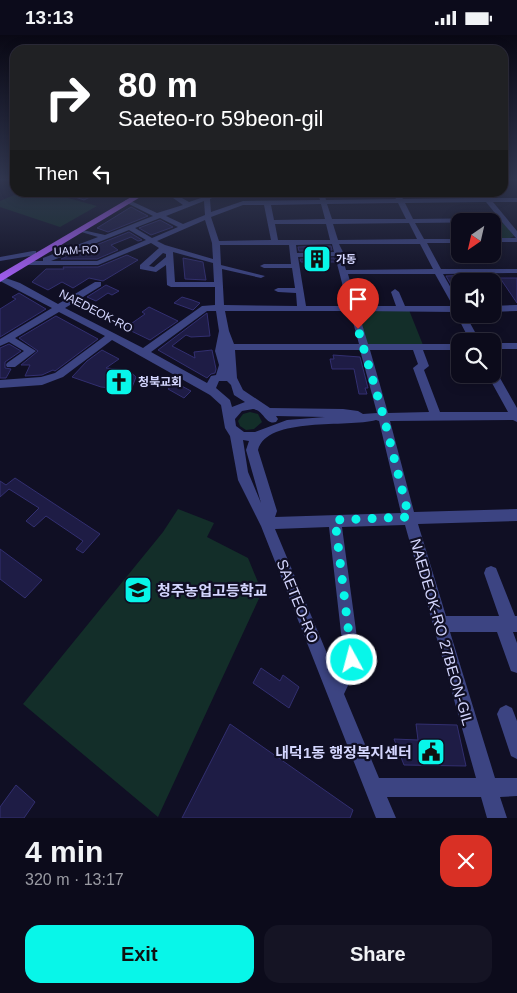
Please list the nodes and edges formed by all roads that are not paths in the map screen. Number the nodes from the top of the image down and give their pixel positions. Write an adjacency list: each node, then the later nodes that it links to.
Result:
1 (98, 215): 31 (main road)
2 (105, 215): 20 (main road)
3 (158, 215): 17 (street); 18 (street)
4 (213, 215): 10 (street, UAM-RO)
5 (268, 215): 16 (street)
6 (299, 215): 14 (street)
7 (327, 215): 15 (street, NAEDEOK-RO 27BEON-GIL)
8 (409, 215): 11 (street)
9 (499, 215): 13 (street)
10 (208, 217): 18 (street, UAM-RO); 27 (street)
11 (412, 220): 12 (street); 15 (street); 25 (street)
12 (451, 220)
13 (503, 220): 22 (street)
14 (300, 221): 15 (street); 16 (street)
15 (329, 221): 30 (street, NAEDEOK-RO 27BEON-GIL)
16 (271, 225): 19 (street); 28 (street)
17 (129, 227): 21 (street); 24 (street)
18 (184, 227): 24 (street, UAM-RO)
19 (282, 227)
20 (80, 230): 21 (street); 36 (main road)
21 (105, 237): 37 (street)
22 (517, 238): 23 (street)
23 (501, 239)
24 (153, 240): 37 (street, UAM-RO); 38 (street)
25 (422, 241): 26 (street); 30 (street); 41 (street)
26 (451, 241)
27 (216, 243): 28 (street); 38 (street)
28 (275, 243): 29 (street)
29 (292, 243): 30 (street); 33 (street)
30 (336, 243): 32 (street, NAEDEOK-RO 27BEON-GIL)
31 (32, 253): 34 (street); 36 (main road)
32 (340, 254): 33 (street); 43 (street, NAEDEOK-RO 27BEON-GIL)
33 (294, 255): 40 (street)
34 (0, 259)
35 (170, 259): 47 (street)
36 (24, 263): 37 (street, UAM-RO); 45 (main road)
37 (40, 263)
38 (217, 264): 44 (street); 47 (street)
39 (264, 266): 40 (street)
40 (296, 269): 51 (street)
41 (438, 271): 42 (street); 43 (street); 53 (street)
42 (517, 271)
43 (343, 272): 59 (street, NAEDEOK-RO 27BEON-GIL)
44 (261, 276)
45 (0, 278): 48 (street, NAEDEOK-RO)
46 (98, 284): 54 (street)
47 (218, 284): 56 (street)
48 (18, 286): 49 (street); 54 (street, NAEDEOK-RO)
49 (0, 287)
50 (278, 290): 51 (street)
51 (299, 291): 57 (street)
52 (395, 292): 60 (street)
53 (451, 295)
54 (58, 308): 63 (street, NAEDEOK-RO); 64 (street)
55 (517, 308): 58 (street)
56 (220, 309): 57 (street); 62 (street); 71 (street)
57 (302, 309): 59 (street)
58 (501, 309)
59 (354, 310): 60 (street); 70 (street, NAEDEOK-RO 27BEON-GIL)
60 (402, 310): 61 (street)
61 (451, 311)
62 (224, 331): 67 (street); 76 (street)
63 (112, 335): 71 (street, NAEDEOK-RO); 75 (street)
64 (4, 340): 72 (street)
65 (501, 346): 66 (street)
66 (517, 346)
67 (230, 347): 70 (street); 73 (street)
68 (417, 347): 69 (street); 70 (street); 81 (street)
69 (451, 347)
70 (363, 348): 80 (street, NAEDEOK-RO 27BEON-GIL)
71 (144, 352): 76 (street, NAEDEOK-RO)
72 (11, 365)
73 (232, 379): 76 (street); 77 (street)
74 (498, 383): 82 (street)
75 (0, 384)
76 (215, 384): 79 (street)
77 (257, 405): 78 (street); 79 (street)
78 (268, 412): 80 (street); 84 (street)
79 (230, 417): 83 (street)
80 (378, 417): 81 (street); 84 (street); 86 (street, NAEDEOK-RO 27BEON-GIL)
81 (436, 417): 82 (street)
82 (517, 417)
83 (235, 432): 84 (street); 88 (street, SAETEO-RO)
84 (265, 432): 88 (street)
85 (517, 515): 86 (street)
86 (409, 517): 87 (street); 90 (street, NAEDEOK-RO 27BEON-GIL)
87 (335, 520): 88 (street); 93 (street)
88 (266, 523): 93 (street, SAETEO-RO)
89 (491, 573): 91 (street)
90 (440, 624): 91 (street); 98 (street, NAEDEOK-RO 27BEON-GIL)
91 (510, 624): 92 (street)
92 (517, 665)
93 (336, 693): 97 (street, SAETEO-RO)
94 (506, 714): 95 (street)
95 (517, 750)
96 (517, 787): 98 (street)
97 (374, 788): 98 (street); 99 (street, SAETEO-RO)
98 (487, 788): 100 (street, NAEDEOK-RO 27BEON-GIL)
99 (386, 818)
100 (497, 818)

